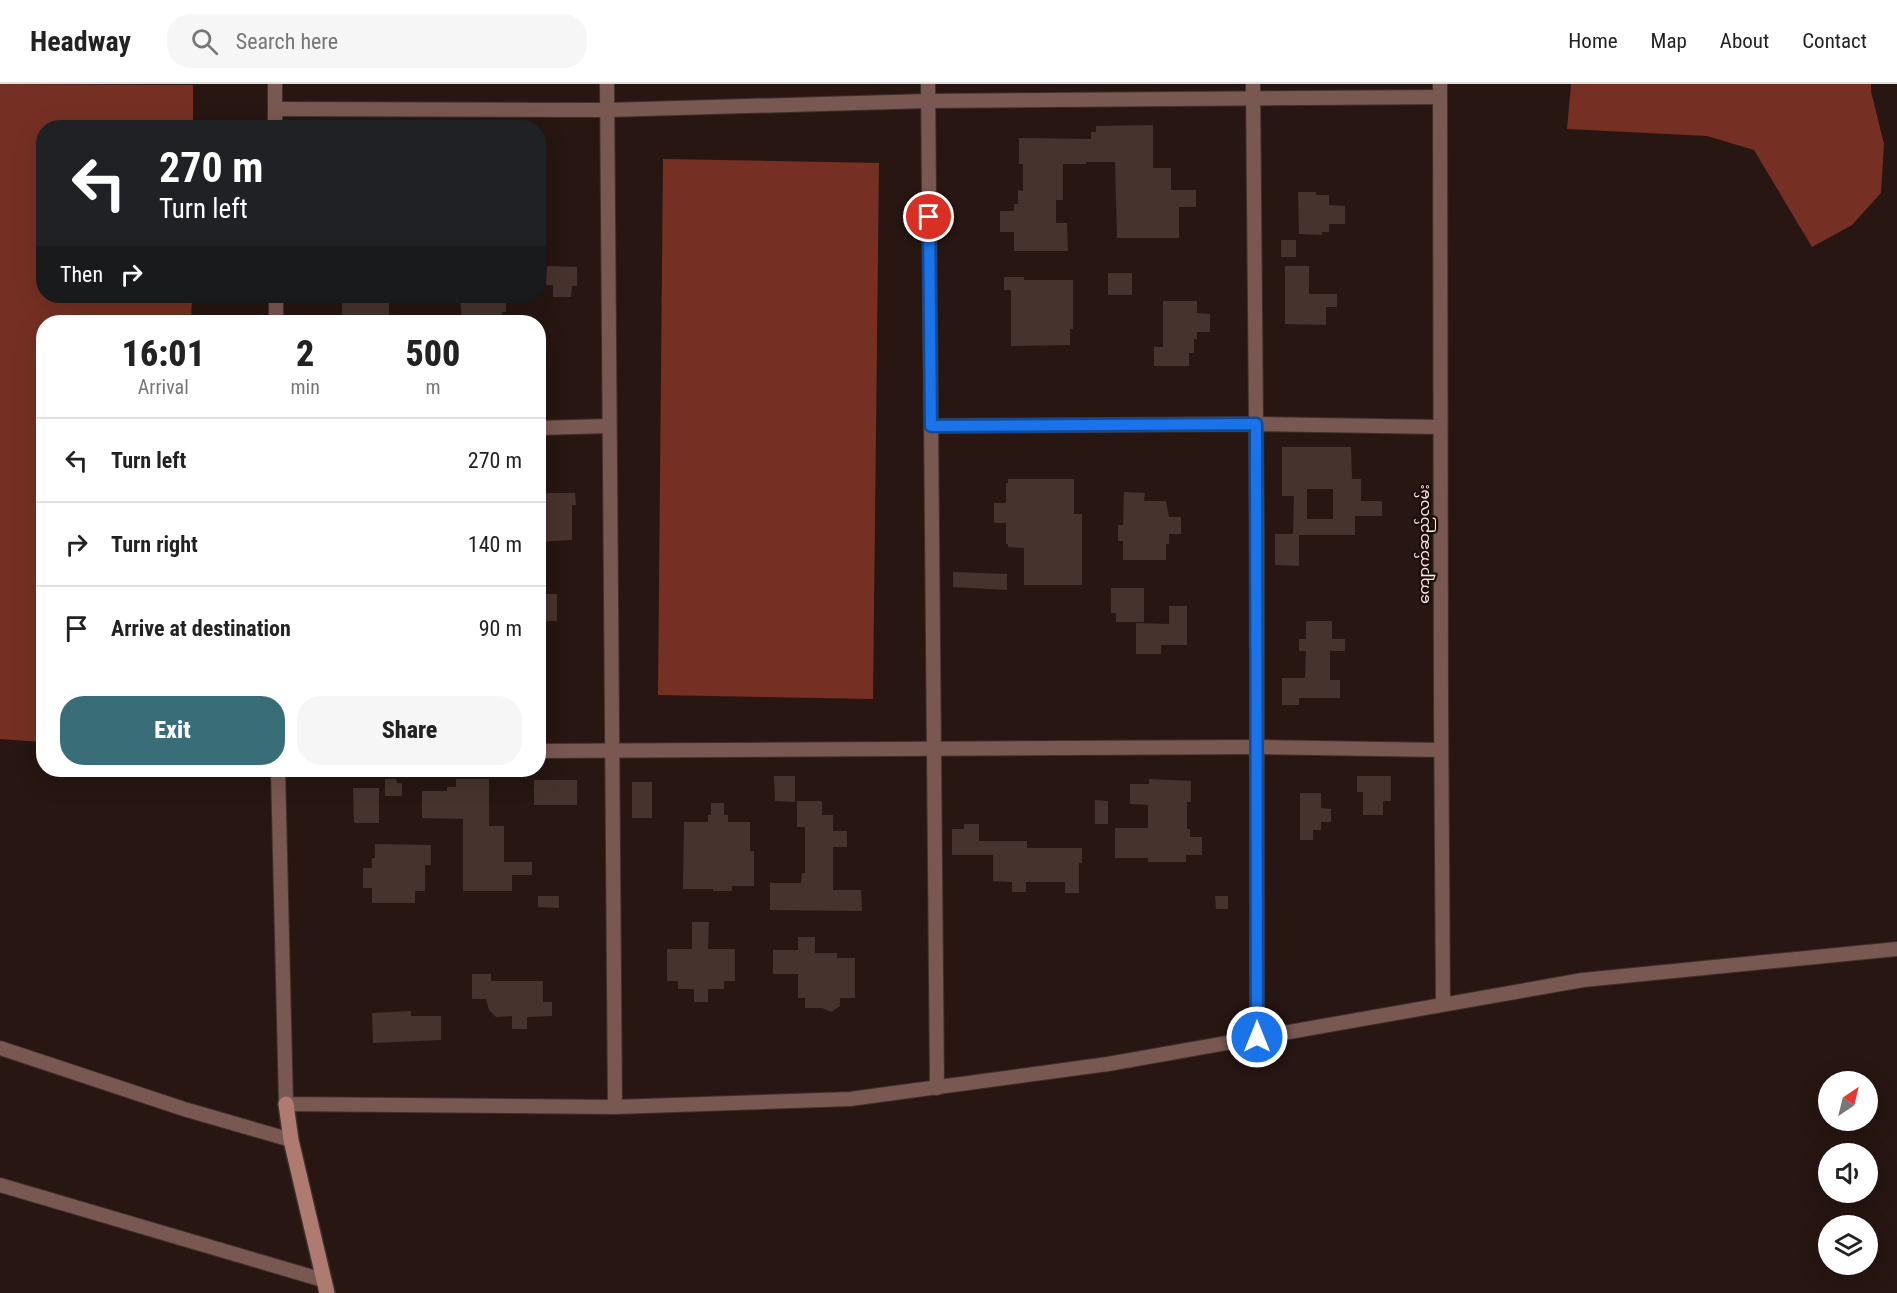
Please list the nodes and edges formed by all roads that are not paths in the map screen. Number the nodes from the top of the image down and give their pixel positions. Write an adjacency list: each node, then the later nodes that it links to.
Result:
1 (275, 84): 8 (street)
2 (607, 84): 9 (street)
3 (928, 84): 7 (street)
4 (1253, 84): 6 (street)
5 (1440, 90): 6 (street); 14 (street, ကျောက်ဆည်လမ်း)
6 (1253, 98): 7 (street); 11 (street)
7 (928, 101): 9 (street); 13 (street)
8 (275, 108): 9 (street); 10 (street)
9 (608, 110): 12 (street)
10 (275, 120)
11 (1256, 424): 13 (street); 14 (street); 16 (street)
12 (609, 426): 15 (street); 20 (street)
13 (931, 426): 17 (street)
14 (1440, 427): 18 (street, ကျောက်ဆည်လမ်း)
15 (546, 428)
16 (1257, 747): 17 (street); 18 (street); 24 (street)
17 (934, 750): 20 (street); 26 (street)
18 (1441, 750): 23 (street, ကျောက်ဆည်လမ်း)
19 (546, 751): 20 (street)
20 (612, 752): 28 (street)
21 (278, 777): 27 (street)
22 (1897, 950): 23 (street)
23 (1443, 1004): 24 (street)
24 (1257, 1037): 26 (street)
25 (0, 1048): 29 (street)
26 (937, 1088): 28 (street)
27 (286, 1104): 28 (street); 29 (street)
28 (615, 1107)
29 (291, 1140): 31 (street)
30 (0, 1185): 31 (street)
31 (325, 1287)

